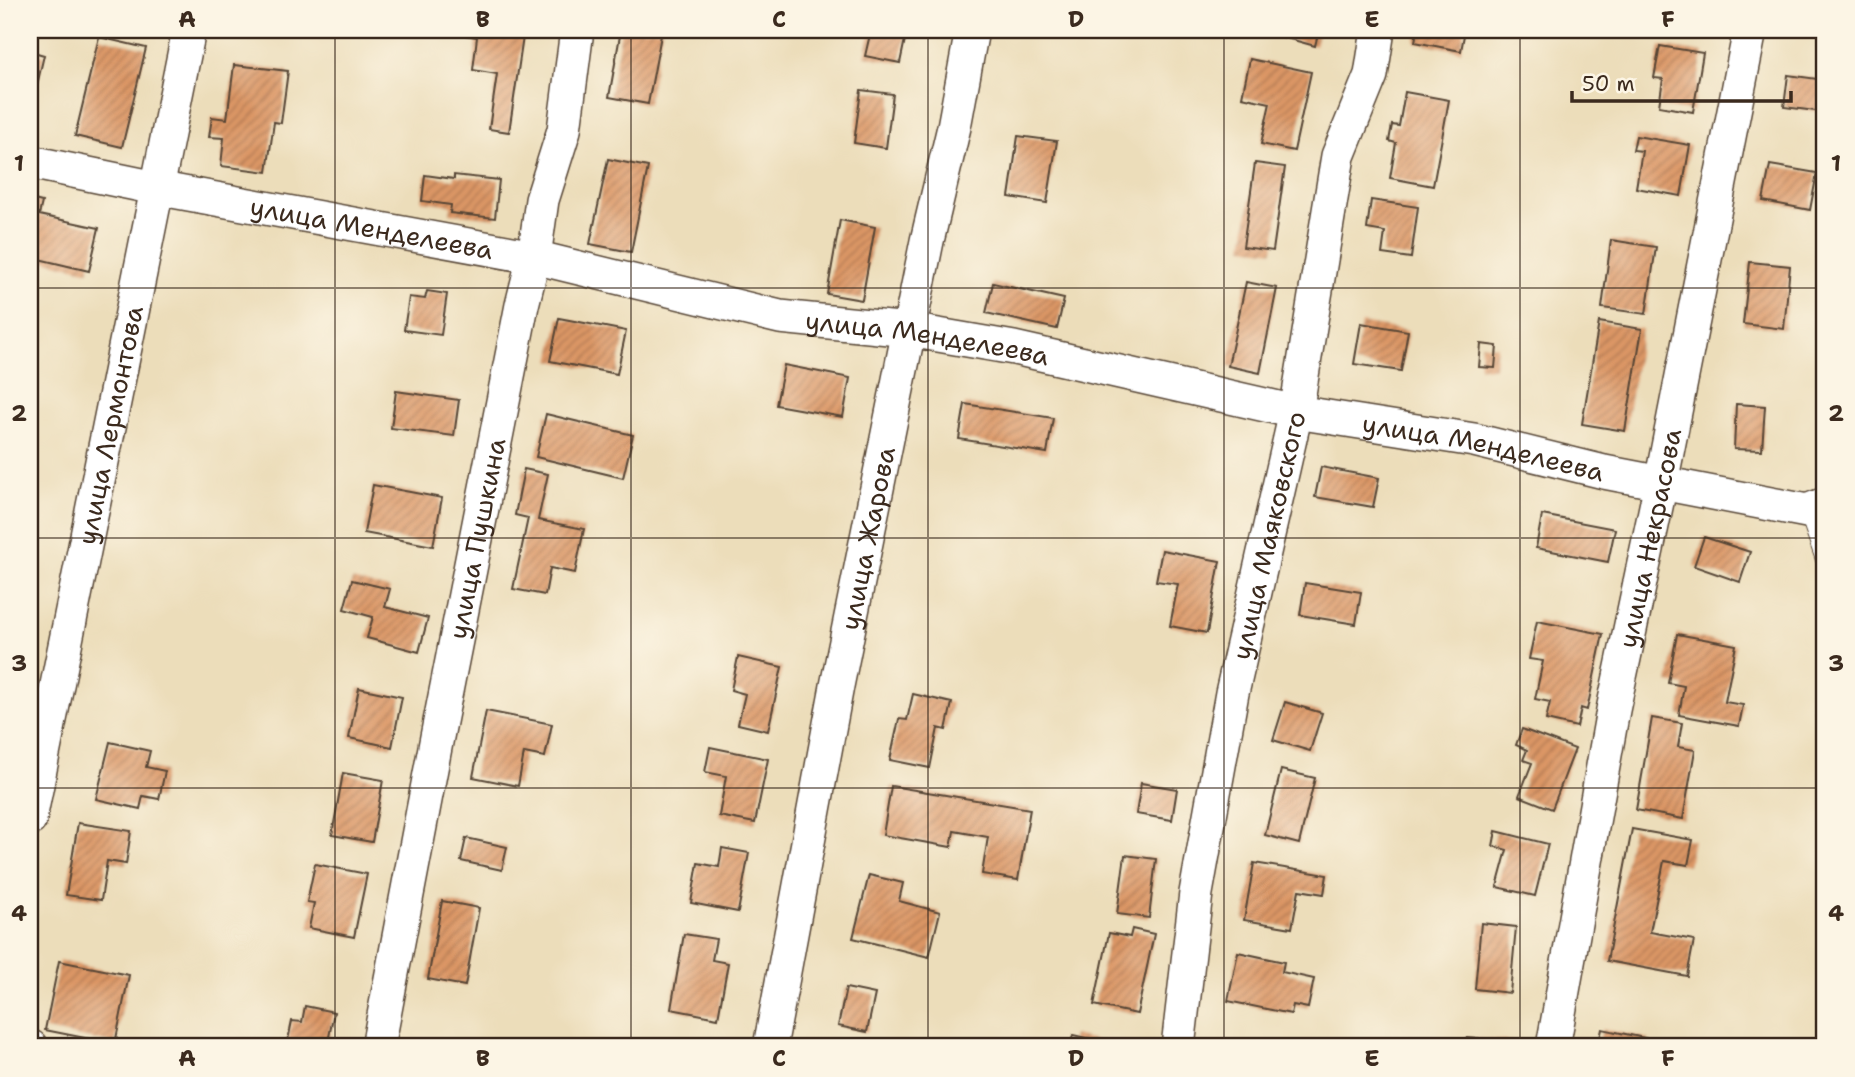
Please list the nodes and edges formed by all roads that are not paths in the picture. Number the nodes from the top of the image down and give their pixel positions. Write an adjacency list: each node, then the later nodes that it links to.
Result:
1 (189, 30): 7 (street, улица Лермонтова)
2 (578, 30): 8 (street, улица Пушкина)
3 (972, 30): 9 (street, улица Жарова)
4 (1378, 30): 10 (street, улица Маяковского)
5 (1750, 30): 11 (street, улица Некрасова)
6 (30, 162): 7 (street, улица Менделеева)
7 (156, 188): 8 (street, улица Менделеева); 14 (street, улица Лермонтова)
8 (534, 257): 9 (street, улица Менделеева); 15 (street, улица Пушкина)
9 (909, 330): 10 (street, улица Менделеева); 16 (street, улица Жарова)
10 (1296, 412): 11 (street, улица Менделеева); 17 (street, улица Маяковского)
11 (1661, 483): 12 (street, улица Менделеева); 18 (street, улица Некрасова)
12 (1816, 507): 13 (lane)
13 (1825, 562)
14 (30, 819)
15 (378, 1047)
16 (770, 1047)
17 (1178, 1047)
18 (1553, 1047)

